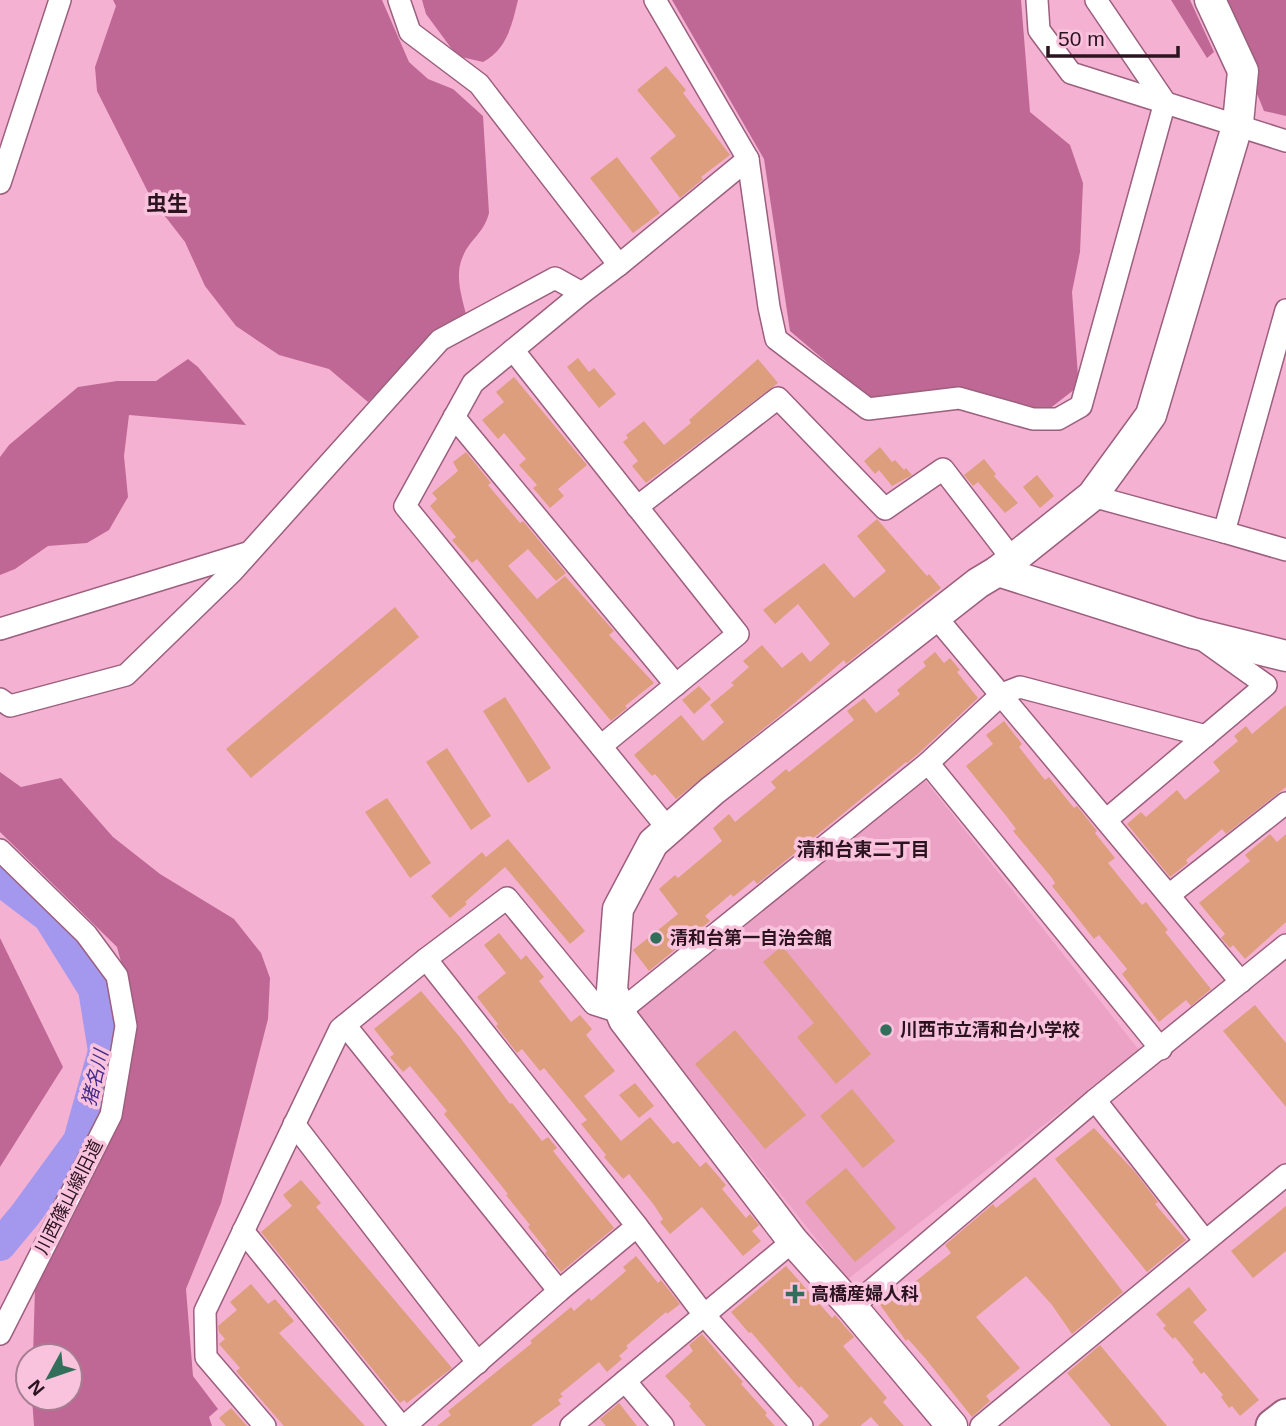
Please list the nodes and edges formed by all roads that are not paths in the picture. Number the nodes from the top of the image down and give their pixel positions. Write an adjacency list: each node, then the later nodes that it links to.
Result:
1 (60, 0): 11 (street)
2 (399, 0): 12 (street)
3 (655, 0): 10 (street)
4 (1037, 0): 7 (street)
5 (1096, 0): 7 (street)
6 (1210, 0): 8 (street)
7 (1165, 102): 8 (street); 10 (street)
8 (1237, 125): 9 (street); 17 (street)
9 (1286, 141)
10 (748, 159): 12 (street)
11 (0, 183)
12 (619, 265): 13 (street)
13 (582, 293): 15 (street); 21 (street)
14 (1286, 310): 19 (street)
15 (513, 350): 16 (street); 18 (street)
16 (454, 417): 27 (street); 31 (street)
17 (1092, 496): 19 (street); 22 (street)
18 (637, 507): 22 (street); 27 (street)
19 (1224, 532): 20 (street)
20 (1286, 550)
21 (249, 552): 24 (street); 29 (street)
22 (1006, 566): 23 (street); 25 (street)
23 (935, 616): 28 (street); 35 (street)
24 (0, 629)
25 (1193, 633): 26 (street); 30 (street)
26 (1286, 656)
27 (676, 685): 31 (street)
28 (1002, 694): 30 (street); 32 (street); 34 (street)
29 (0, 699)
30 (1206, 736): 34 (street)
31 (601, 746): 35 (street)
32 (928, 763): 41 (street); 43 (street)
33 (1286, 803): 37 (street)
34 (1106, 820): 37 (street)
35 (669, 830): 41 (street)
36 (0, 850): 54 (street, 川西篠山線旧道)
37 (1168, 895): 40 (street)
38 (1286, 945): 40 (street)
39 (426, 959): 41 (street); 42 (street); 47 (street)
40 (1241, 982): 43 (street)
41 (620, 1012): 49 (street)
42 (345, 1025): 45 (street); 51 (street)
43 (1161, 1049): 44 (street)
44 (1095, 1100): 50 (street); 52 (street)
45 (294, 1124): 48 (street); 55 (street)
46 (1286, 1175): 50 (street)
47 (637, 1226): 51 (street); 53 (street)
48 (243, 1231): 58 (street); 59 (street)
49 (793, 1241): 52 (street); 53 (street)
50 (1205, 1241): 64 (street)
51 (559, 1291): 55 (street)
52 (852, 1307): 63 (street)
53 (705, 1315): 56 (street); 62 (street)
54 (0, 1334)
55 (478, 1363): 59 (street)
56 (625, 1381): 60 (street); 61 (street)
57 (1286, 1416): 65 (main road)
58 (265, 1426)
59 (403, 1426)
60 (571, 1426)
61 (663, 1426)
62 (802, 1426)
63 (951, 1426)
64 (981, 1426)
65 (1273, 1426)

